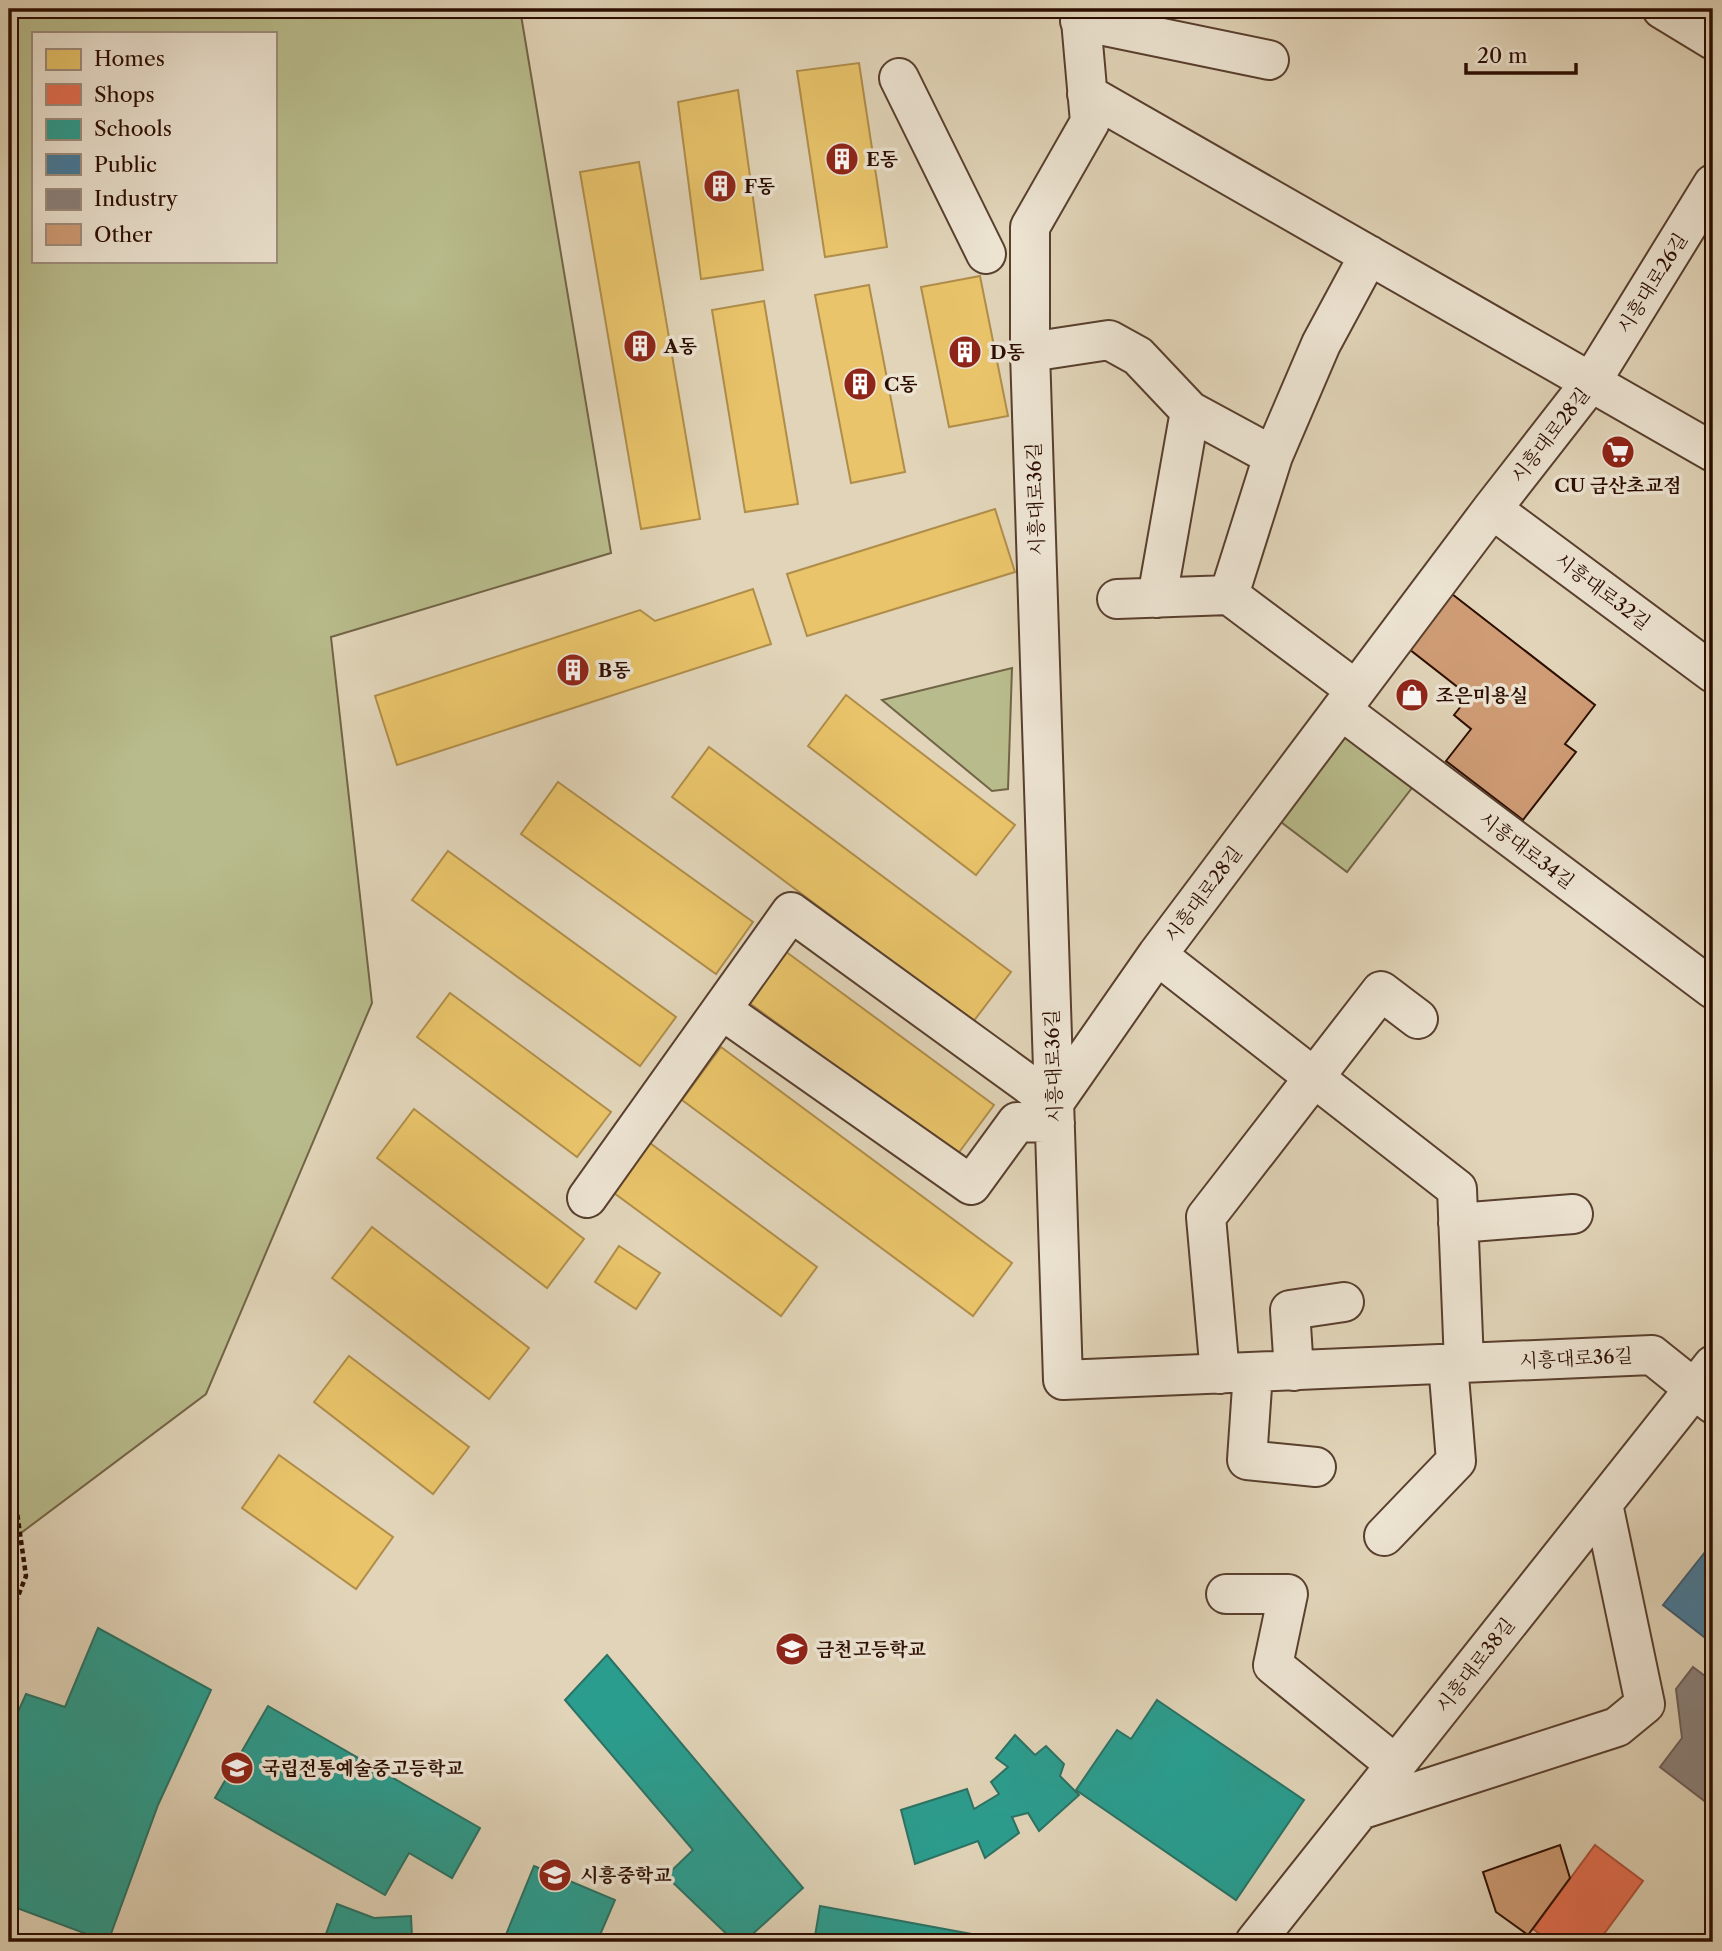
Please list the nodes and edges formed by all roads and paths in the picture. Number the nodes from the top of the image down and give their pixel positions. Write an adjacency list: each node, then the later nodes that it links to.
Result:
1 (1662, 9): 3 (street)
2 (1080, 15): 4 (street); 6 (street)
3 (1713, 40)
4 (1269, 60)
5 (899, 78): 8 (street)
6 (1087, 94): 9 (street, 시흥대로28길); 10 (street, 시흥대로36길)
7 (1713, 184): 11 (street, 시흥대로26길)
8 (986, 254)
9 (1369, 255): 11 (street, 시흥대로28길); 14 (street)
10 (1030, 352): 12 (street); 26 (street, 시흥대로36길)
11 (1591, 382): 13 (street, 시흥대로28길); 15 (street, 시흥대로28길)
12 (1190, 411): 14 (street); 17 (street)
13 (1713, 452)
14 (1273, 456): 16 (street)
15 (1492, 509): 19 (street, 시흥대로32길); 20 (street, 시흥대로28길)
16 (1229, 595): 17 (street); 20 (street)
17 (1157, 598): 18 (street)
18 (1117, 599)
19 (1713, 673)
20 (1349, 700): 21 (street, 시흥대로28길); 22 (street, 시흥대로34길)
21 (1157, 955): 25 (street); 26 (street, 시흥대로28길)
22 (1713, 989)
23 (722, 1010): 26 (street); 26 (street); 27 (street)
24 (1418, 1019): 25 (street)
25 (1315, 1078): 29 (street); 33 (street)
26 (1054, 1113): 33 (street, 시흥대로36길)
27 (587, 1198)
28 (1573, 1214): 29 (street)
29 (1458, 1223): 31 (street)
30 (1344, 1302): 32 (street)
31 (1456, 1364): 32 (street, 시흥대로36길); 34 (street, 시흥대로36길); 38 (street)
32 (1294, 1371): 33 (street, 시흥대로36길)
33 (1236, 1373): 36 (street)
34 (1707, 1386): 37 (street, 시흥대로38길)
35 (9, 1456): 40 (path)
36 (1316, 1466)
37 (1603, 1504): 41 (street, 시흥대로38길); 42 (street)
38 (1384, 1536)
39 (1226, 1594): 41 (street)
40 (9, 1619)
41 (1396, 1765): 42 (street, 시흥대로38길)
42 (1360, 1810): 43 (street, 시흥대로38길)
43 (1260, 1940)

